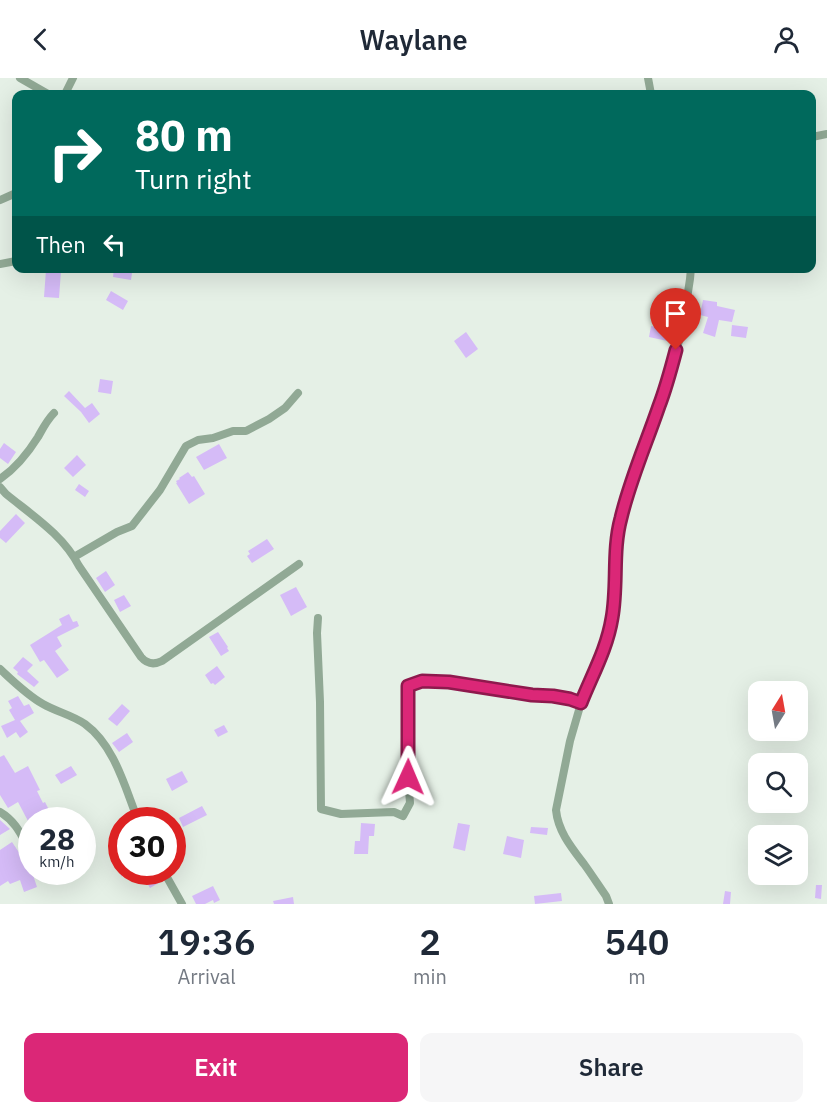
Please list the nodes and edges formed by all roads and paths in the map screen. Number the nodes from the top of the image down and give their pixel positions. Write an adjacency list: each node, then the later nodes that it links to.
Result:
1 (20, 78): 2 (street)
2 (41, 90)
3 (691, 273): 12 (street)
4 (298, 393): 8 (street)
5 (54, 413): 6 (street)
6 (0, 479)
7 (0, 487): 8 (street)
8 (74, 557): 9 (street)
9 (299, 564)
10 (318, 618): 12 (street)
11 (0, 669): 13 (street)
12 (581, 703): 18 (street)
13 (133, 807)
14 (0, 812): 15 (street)
15 (18, 830)
16 (171, 885): 17 (street)
17 (182, 904)
18 (609, 904)

